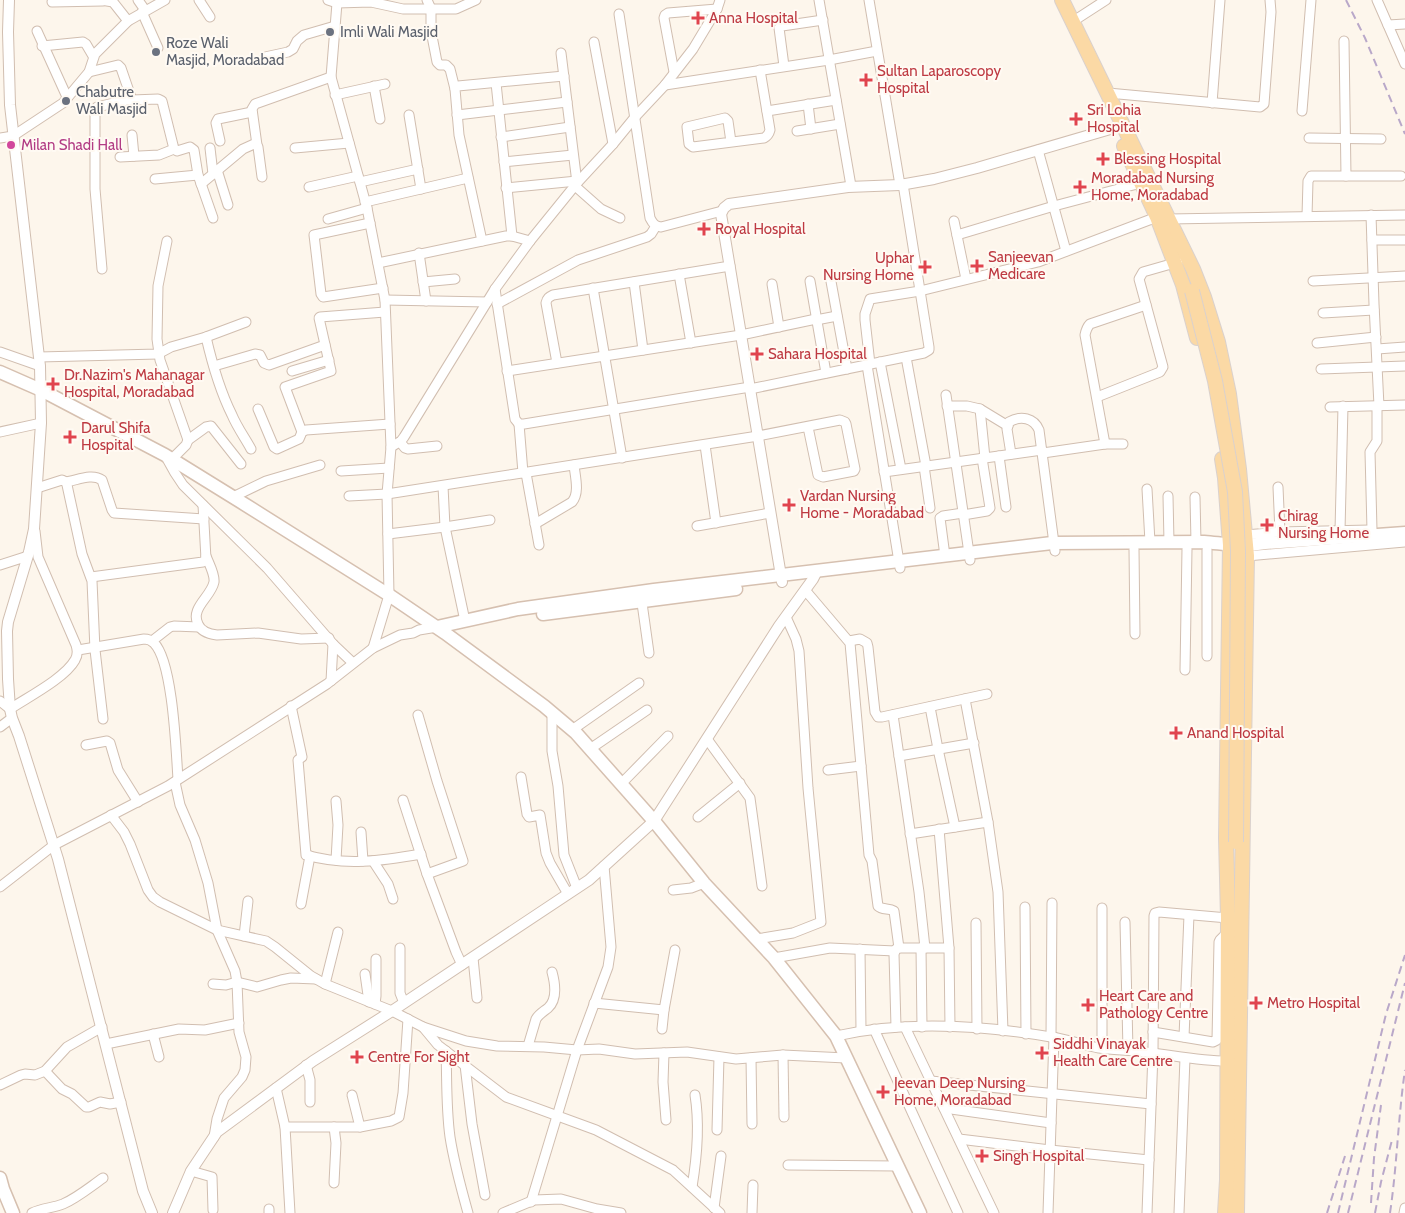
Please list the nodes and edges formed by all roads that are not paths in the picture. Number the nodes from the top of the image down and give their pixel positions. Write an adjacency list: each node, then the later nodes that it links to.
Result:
1 (10, 0): 78 (street)
2 (102, 0): 18 (street); 28 (street)
3 (138, 0): 25 (street)
4 (166, 0): 19 (street)
5 (199, 0): 27 (street)
6 (439, 0): 24 (street)
7 (476, 0): 24 (street)
8 (819, 0): 29 (street)
9 (868, 0): 39 (street)
10 (1051, 0): 73 (main road)
11 (1062, 0): 30 (main road)
12 (1106, 0): 30 (street)
13 (1220, 0): 62 (street)
14 (1270, 0): 62 (street)
15 (1312, 0): 66 (street)
16 (1377, 0): 32 (street)
17 (331, 1): 20 (street); 33 (street)
18 (52, 2)
19 (154, 2): 25 (street)
20 (387, 3): 21 (street)
21 (401, 4): 23 (street)
22 (719, 4): 48 (street); 48 (street)
23 (429, 5): 24 (street); 55 (street)
24 (442, 9)
25 (144, 11): 28 (street); 38 (street)
26 (619, 14): 70 (street)
27 (210, 17)
28 (128, 20): 41 (street)
29 (822, 20): 43 (street); 45 (street)
30 (1072, 22): 56 (main road)
31 (1405, 24): 32 (street)
32 (1388, 25): 44 (street)
33 (335, 26): 42 (street); 50 (street)
34 (36, 31): 37 (street)
35 (1344, 41): 82 (street)
36 (594, 42): 87 (street)
37 (42, 46): 41 (street); 58 (street)
38 (158, 48)
39 (877, 51): 43 (street); 108 (street)
40 (561, 53): 49 (street)
41 (93, 56): 47 (street)
42 (265, 56)
43 (829, 60): 45 (street); 60 (street)
44 (1405, 64)
45 (784, 66): 46 (street)
46 (760, 70): 53 (street); 65 (street)
47 (89, 72): 58 (street); 59 (street)
48 (674, 72): 53 (street)
49 (564, 76): 51 (street); 61 (street)
50 (331, 78): 57 (street); 67 (street)
51 (496, 83): 55 (street); 64 (street)
52 (384, 84): 54 (street)
53 (665, 85): 70 (street)
54 (374, 86): 57 (street); 71 (street)
55 (455, 89): 68 (street)
56 (1108, 92): 62 (street); 73 (main road)
57 (335, 95): 86 (street)
58 (67, 97): 78 (street)
59 (131, 99): 91 (street); 139 (street)
60 (836, 100): 63 (street); 72 (street)
61 (567, 102): 64 (street); 74 (street)
62 (1212, 103)
63 (808, 104): 65 (street); 75 (street)
64 (499, 110): 68 (street); 79 (street)
65 (767, 111): 85 (street)
66 (1302, 111)
67 (252, 112): 84 (street); 88 (street)
68 (457, 114): 102 (street)
69 (409, 115): 97 (street)
70 (635, 117): 87 (street); 126 (street)
71 (380, 120)
72 (840, 124): 75 (street); 109 (street)
73 (1119, 126): 92 (street); 106 (main road); 122 (main road)
74 (570, 128): 79 (street); 93 (street)
75 (811, 129): 76 (street)
76 (797, 131)
77 (132, 135): 94 (street)
78 (13, 136): 80 (street); 182 (street)
79 (501, 137): 96 (street)
80 (0, 138)
81 (1309, 138): 82 (street)
82 (1346, 139): 83 (street); 99 (street)
83 (1381, 139)
84 (220, 141)
85 (731, 142): 85 (street)
86 (349, 143): 90 (street); 105 (street)
87 (613, 144): 107 (street)
88 (257, 145): 98 (street); 101 (street)
89 (210, 148): 98 (street)
90 (295, 148)
91 (174, 149): 94 (street); 104 (street)
92 (1038, 150): 108 (street); 115 (street)
93 (573, 155): 96 (street); 107 (street)
94 (134, 156): 95 (street)
95 (120, 157)
96 (504, 162): 111 (street)
97 (418, 169): 105 (street); 112 (street)
98 (215, 172): 104 (street); 113 (street)
99 (1346, 176): 100 (street); 118 (street)
100 (1401, 176)
101 (262, 177)
102 (468, 178): 112 (street); 133 (street)
103 (155, 179): 104 (street)
104 (199, 179): 120 (street)
105 (359, 179): 110 (street); 114 (street)
106 (1141, 183): 115 (street); 122 (main road)
107 (576, 184): 111 (street); 121 (street); 129 (street)
108 (902, 185): 109 (street); 155 (street)
109 (851, 186): 116 (street)
110 (309, 187)
111 (506, 188): 128 (street)
112 (421, 189): 114 (street)
113 (228, 205)
114 (366, 205): 123 (street); 125 (street)
115 (1054, 206): 127 (street); 134 (street)
116 (722, 210): 126 (street); 138 (street)
117 (1405, 215): 119 (street)
118 (1308, 216): 119 (street); 122 (street)
119 (1371, 216): 130 (street)
120 (213, 218)
121 (620, 218)
122 (1163, 218): 134 (street); 137 (main road); 144 (main road)
123 (328, 219)
124 (954, 221): 127 (street)
125 (370, 224): 136 (street); 152 (street)
126 (656, 226): 159 (street)
127 (957, 235): 146 (street)
128 (512, 236): 129 (street); 133 (street)
129 (530, 240): 154 (street)
130 (1372, 240): 131 (street); 143 (street)
131 (1405, 240)
132 (166, 241): 178 (street)
133 (482, 241): 135 (street)
134 (1066, 252): 146 (street)
135 (419, 254): 136 (street); 149 (street)
136 (378, 263): 152 (street)
137 (1191, 264): 144 (main road); 144 (street); 274 (main road)
138 (730, 266): 140 (street); 168 (street)
139 (102, 269)
140 (679, 274): 150 (street); 171 (street)
141 (830, 276): 164 (street)
142 (1405, 276): 143 (street)
143 (1373, 277): 148 (street); 161 (street)
144 (1184, 278): 160 (street); 272 (main road); 356 (main road, bridge)
145 (455, 279): 149 (street)
146 (966, 279): 155 (street)
147 (810, 281): 165 (street)
148 (1313, 281)
149 (423, 282): 157 (street)
150 (634, 282): 153 (street); 176 (street)
151 (772, 284): 167 (street)
152 (383, 288): 156 (street)
153 (594, 288): 179 (street); 184 (street)
154 (495, 289): 158 (street); 159 (street)
155 (920, 291): 180 (street); 185 (street)
156 (385, 300): 157 (street); 162 (street)
157 (426, 301): 158 (street)
158 (487, 302): 216 (street)
159 (497, 304): 192 (street)
160 (1146, 305): 198 (street); 198 (street)
161 (1374, 310): 163 (street); 170 (street)
162 (385, 312): 173 (street); 208 (street)
163 (1323, 313)
164 (838, 316): 165 (street); 189 (street)
165 (816, 319): 167 (street); 194 (street)
166 (246, 322): 169 (street)
167 (779, 327): 168 (street)
168 (741, 335): 171 (street); 195 (street)
169 (206, 337): 178 (street); 186 (street)
170 (1376, 337): 172 (street); 175 (street)
171 (691, 342): 176 (street)
172 (1317, 343)
173 (325, 345): 181 (street); 186 (street)
174 (1405, 347): 175 (street)
175 (1377, 349): 188 (street)
176 (643, 350): 179 (street)
177 (0, 352): 182 (street)
178 (158, 354): 182 (street); 215 (street)
179 (605, 356): 184 (street); 205 (street)
180 (906, 357): 183 (street); 233 (street)
181 (329, 360): 191 (street); 213 (street)
182 (40, 362): 196 (street)
183 (880, 362): 185 (street); 235 (street)
184 (557, 363): 192 (street)
185 (869, 364): 189 (street); 237 (street)
186 (214, 366): 222 (street)
187 (1405, 366): 188 (street)
188 (1378, 367): 190 (street); 202 (street)
189 (847, 369): 194 (street)
190 (1321, 369)
191 (292, 371)
192 (507, 371): 209 (street)
193 (0, 372): 196 (main road)
194 (826, 373): 195 (street)
195 (750, 388): 205 (street); 214 (street)
196 (41, 390): 207 (street); 226 (main road)
197 (946, 396): 200 (street)
198 (1097, 397): 217 (street)
199 (1405, 405): 202 (street)
200 (947, 406): 206 (street); 229 (street)
201 (1343, 406): 202 (street); 203 (street); 263 (street)
202 (1378, 406): 262 (street)
203 (1330, 407)
204 (258, 409): 213 (street)
205 (614, 409): 209 (street); 227 (street)
206 (980, 409): 210 (street); 228 (street)
207 (41, 423): 212 (street); 242 (street)
208 (390, 424): 213 (street); 221 (street)
209 (519, 424): 238 (street)
210 (1008, 426): 223 (street); 224 (street)
211 (808, 427): 211 (street); 214 (street)
212 (0, 432)
213 (302, 432)
214 (758, 436): 219 (street); 252 (street)
215 (188, 440): 226 (street); 230 (street)
216 (400, 442): 220 (street); 221 (street)
217 (1105, 444): 218 (street); 223 (street)
218 (1123, 444)
219 (705, 445): 227 (street); 256 (street)
220 (437, 446)
221 (391, 447): 234 (street)
222 (251, 449)
223 (1043, 451): 224 (street); 275 (street)
224 (1011, 454): 225 (street)
225 (999, 456): 228 (street); 250 (street)
226 (168, 457): 247 (main road); 249 (street)
227 (622, 458): 232 (street)
228 (984, 458): 229 (street); 253 (street)
229 (956, 462): 233 (street); 253 (street)
230 (241, 464)
231 (320, 465): 247 (street)
232 (574, 465): 238 (street); 257 (street)
233 (925, 466): 235 (street); 251 (street)
234 (389, 468): 236 (street); 244 (street)
235 (901, 469): 237 (street)
236 (341, 471)
237 (884, 472): 283 (street)
238 (525, 473): 240 (street); 257 (street)
239 (66, 482): 242 (street); 254 (street); 284 (street)
240 (443, 486): 244 (street); 259 (street)
241 (1278, 487): 264 (street)
242 (37, 488): 261 (street)
243 (1147, 490): 267 (street)
244 (387, 494): 245 (street); 266 (street)
245 (349, 496)
246 (1168, 496): 268 (street)
247 (233, 497): 287 (main road)
248 (1195, 497): 273 (street)
249 (203, 505): 254 (street); 295 (street)
250 (1006, 507)
251 (930, 508)
252 (770, 513): 256 (street); 285 (street)
253 (963, 514): 280 (street); 281 (street)
254 (204, 519): 279 (street)
255 (490, 520): 259 (street)
256 (716, 523): 258 (street)
257 (536, 524): 270 (street)
258 (697, 526)
259 (446, 527): 266 (street); 290 (street)
260 (1405, 528): 262 (street)
261 (34, 529): 278 (street); 299 (street)
262 (1372, 530): 263 (street)
263 (1340, 531): 264 (street)
264 (1280, 532): 274 (street)
265 (1405, 533): 274 (main road)
266 (388, 534): 287 (street)
267 (1150, 542): 268 (main road); 271 (main road)
268 (1169, 542): 273 (main road)
269 (1405, 542): 274 (street)
270 (539, 545)
271 (1118, 545): 275 (main road); 276 (main road)
272 (1226, 545): 273 (main road); 274 (main road); 277 (main road); 356 (main road)
273 (1192, 546): 276 (main road); 277 (main road); 303 (street)
274 (1246, 546): 358 (main road)
275 (1054, 547): 281 (main road)
276 (1134, 548): 293 (street)
277 (1208, 550): 301 (street)
278 (28, 556): 282 (street); 313 (street)
279 (206, 556): 284 (street); 291 (street)
280 (945, 556): 281 (main road); 283 (main road)
281 (969, 557): 283 (main road)
282 (0, 565)
283 (899, 565): 286 (main road)
284 (91, 577): 297 (street)
285 (781, 578): 286 (main road); 288 (main road)
286 (812, 580): 289 (street); 296 (street)
287 (389, 594): 292 (main road); 298 (street)
288 (641, 596): 290 (main road); 292 (main road); 300 (street)
289 (786, 617): 320 (street); 372 (street)
290 (465, 621): 292 (main road)
291 (199, 627): 294 (street); 295 (street)
292 (441, 630): 298 (street); 312 (main road)
293 (1134, 634)
294 (152, 641): 297 (street); 329 (street)
295 (331, 641): 302 (street); 304 (street)
296 (849, 641): 315 (street); 326 (street)
297 (96, 648): 299 (street); 316 (street)
298 (373, 648): 302 (street)
299 (78, 650): 313 (street)
300 (649, 653)
301 (1207, 656)
302 (353, 664): 304 (street)
303 (1185, 670)
304 (330, 681): 309 (street)
305 (639, 683): 318 (street)
306 (987, 694): 307 (street)
307 (965, 699): 310 (street); 321 (street)
308 (0, 701): 313 (street)
309 (291, 706): 329 (street); 345 (street)
310 (930, 707): 315 (street); 324 (street)
311 (647, 710): 323 (street)
312 (552, 712): 318 (main road); 354 (street)
313 (11, 713): 317 (street); 343 (street)
314 (418, 715): 350 (street)
315 (893, 715): 325 (street)
316 (103, 719)
317 (0, 727)
318 (572, 730): 323 (main road)
319 (668, 736): 331 (street)
320 (707, 739): 330 (street); 337 (street)
321 (974, 743): 324 (street); 338 (street)
322 (86, 745): 334 (street)
323 (590, 749): 331 (main road)
324 (938, 749): 325 (street); 339 (street)
325 (899, 756): 342 (street)
326 (861, 766): 327 (street); 377 (street)
327 (828, 770)
328 (520, 777): 357 (street)
329 (176, 781): 334 (street); 369 (street)
330 (740, 783): 336 (street); 352 (street)
331 (621, 784): 337 (main road)
332 (403, 800): 344 (street)
333 (336, 801): 346 (street)
334 (138, 802): 335 (street)
335 (111, 815): 343 (street); 369 (street)
336 (698, 817)
337 (654, 821): 349 (street); 351 (main road)
338 (988, 822): 339 (street); 405 (street)
339 (955, 827): 340 (street)
340 (939, 829): 342 (street); 375 (street)
341 (361, 832): 347 (street)
342 (910, 834): 374 (street)
343 (54, 845): 353 (street); 400 (street)
344 (421, 854): 348 (street); 350 (street)
345 (310, 856): 346 (street); 362 (street)
346 (336, 860): 347 (street)
347 (363, 861): 348 (street)
348 (373, 861): 359 (street)
349 (604, 866): 354 (street); 390 (street)
350 (427, 874): 382 (street)
351 (704, 882): 355 (street); 372 (main road)
352 (762, 886)
353 (0, 887)
354 (577, 888): 357 (street)
355 (673, 890)
356 (1232, 890): 358 (main road); 368 (main road)
357 (568, 894): 379 (street)
358 (1242, 898): 483 (main road)
359 (393, 899)
360 (248, 901): 371 (street)
361 (1052, 903): 410 (street)
362 (301, 904)
363 (1025, 907): 408 (street)
364 (1102, 908): 414 (street)
365 (1188, 915): 368 (street); 406 (street); 411 (street)
366 (1125, 922): 416 (street)
367 (976, 923): 403 (street)
368 (1228, 925): 411 (street); 426 (main road)
369 (217, 930): 371 (street); 385 (street)
370 (338, 932): 386 (street)
371 (244, 936): 386 (street)
372 (756, 939): 380 (main road)
373 (400, 948): 391 (street)
374 (923, 948): 375 (street); 377 (street); 398 (street)
375 (949, 948): 399 (street)
376 (860, 949): 377 (street); 380 (street); 404 (street)
377 (897, 949): 397 (street)
378 (675, 950): 392 (street)
379 (473, 958): 382 (street); 388 (street)
380 (774, 958): 409 (main road)
381 (376, 960): 389 (street)
382 (462, 965): 391 (street)
383 (552, 972): 413 (street)
384 (365, 974): 389 (street)
385 (237, 982): 386 (street); 387 (street); 395 (street)
386 (321, 982): 389 (street)
387 (213, 984)
388 (477, 998)
389 (372, 1003): 393 (street)
390 (594, 1003): 392 (street); 415 (street)
391 (404, 1004): 393 (street)
392 (664, 1010): 401 (street)
393 (392, 1011): 394 (street); 427 (street)
394 (408, 1019): 396 (street); 447 (street)
395 (239, 1023): 407 (street); 449 (street)
396 (423, 1027): 413 (street); 417 (street)
397 (901, 1027): 398 (street); 402 (street); 430 (street)
398 (922, 1027): 399 (street)
399 (950, 1027): 403 (street)
400 (102, 1028): 412 (street); 429 (street)
401 (662, 1029)
402 (874, 1029): 404 (street); 477 (street)
403 (977, 1029): 405 (street)
404 (861, 1030): 409 (street)
405 (1003, 1030): 408 (street)
406 (1153, 1032): 411 (street); 419 (street)
407 (153, 1034): 412 (street); 421 (street)
408 (1026, 1034): 410 (street)
409 (836, 1036): 424 (main road)
410 (1052, 1037): 414 (street); 433 (street)
411 (1184, 1037)
412 (106, 1044): 436 (street)
413 (528, 1046): 415 (street)
414 (1102, 1048): 416 (street)
415 (577, 1050): 418 (street); 440 (street)
416 (1128, 1050): 419 (street)
417 (446, 1051): 428 (street); 472 (street)
418 (664, 1053): 422 (street); 442 (street)
419 (1153, 1053): 425 (street); 438 (street)
420 (783, 1055): 423 (street); 424 (street); 441 (street)
421 (159, 1057)
422 (719, 1057): 423 (street); 448 (street)
423 (751, 1058): 444 (street)
424 (846, 1058): 455 (main road)
425 (1185, 1058): 426 (street); 481 (street)
426 (1227, 1061): 482 (main road)
427 (306, 1065): 432 (street); 437 (street)
428 (465, 1065): 440 (street); 462 (street)
429 (45, 1071): 431 (street); 436 (street)
430 (931, 1081): 433 (street); 439 (street)
431 (0, 1085)
432 (276, 1088): 445 (street); 449 (street)
433 (1052, 1093): 438 (street); 443 (street)
434 (352, 1095): 447 (street)
435 (694, 1095): 461 (street)
436 (121, 1102): 469 (street)
437 (310, 1102)
438 (1151, 1104): 453 (street)
439 (944, 1108): 443 (street); 450 (street)
440 (557, 1116): 461 (street); 463 (street)
441 (784, 1117)
442 (666, 1120)
443 (1051, 1123): 451 (street)
444 (752, 1124)
445 (285, 1126): 446 (street); 471 (street)
446 (334, 1127): 447 (street); 459 (street)
447 (360, 1127)
448 (718, 1130)
449 (214, 1137): 456 (street)
450 (959, 1139): 451 (street); 478 (street)
451 (1050, 1150): 453 (street); 479 (street)
452 (721, 1156): 466 (street)
453 (1149, 1160): 480 (street)
454 (788, 1165): 455 (street)
455 (898, 1166): 476 (main road)
456 (192, 1171): 465 (street); 470 (street)
457 (0, 1178): 467 (main road)
458 (103, 1178): 468 (street)
459 (334, 1183)
460 (753, 1185): 475 (street)
461 (692, 1187): 466 (street)
462 (485, 1195)
463 (531, 1202): 473 (street); 474 (street)
464 (1405, 1208): 484 (street)
465 (213, 1210)
466 (717, 1210)
467 (13, 1213)
468 (32, 1213)
469 (152, 1213)
470 (173, 1213)
471 (290, 1213)
472 (468, 1213)
473 (503, 1213)
474 (617, 1213)
475 (752, 1213)
476 (920, 1213)
477 (958, 1213)
478 (994, 1213)
479 (1048, 1213)
480 (1147, 1213)
481 (1179, 1213)
482 (1225, 1213)
483 (1237, 1213)
484 (1404, 1213)

